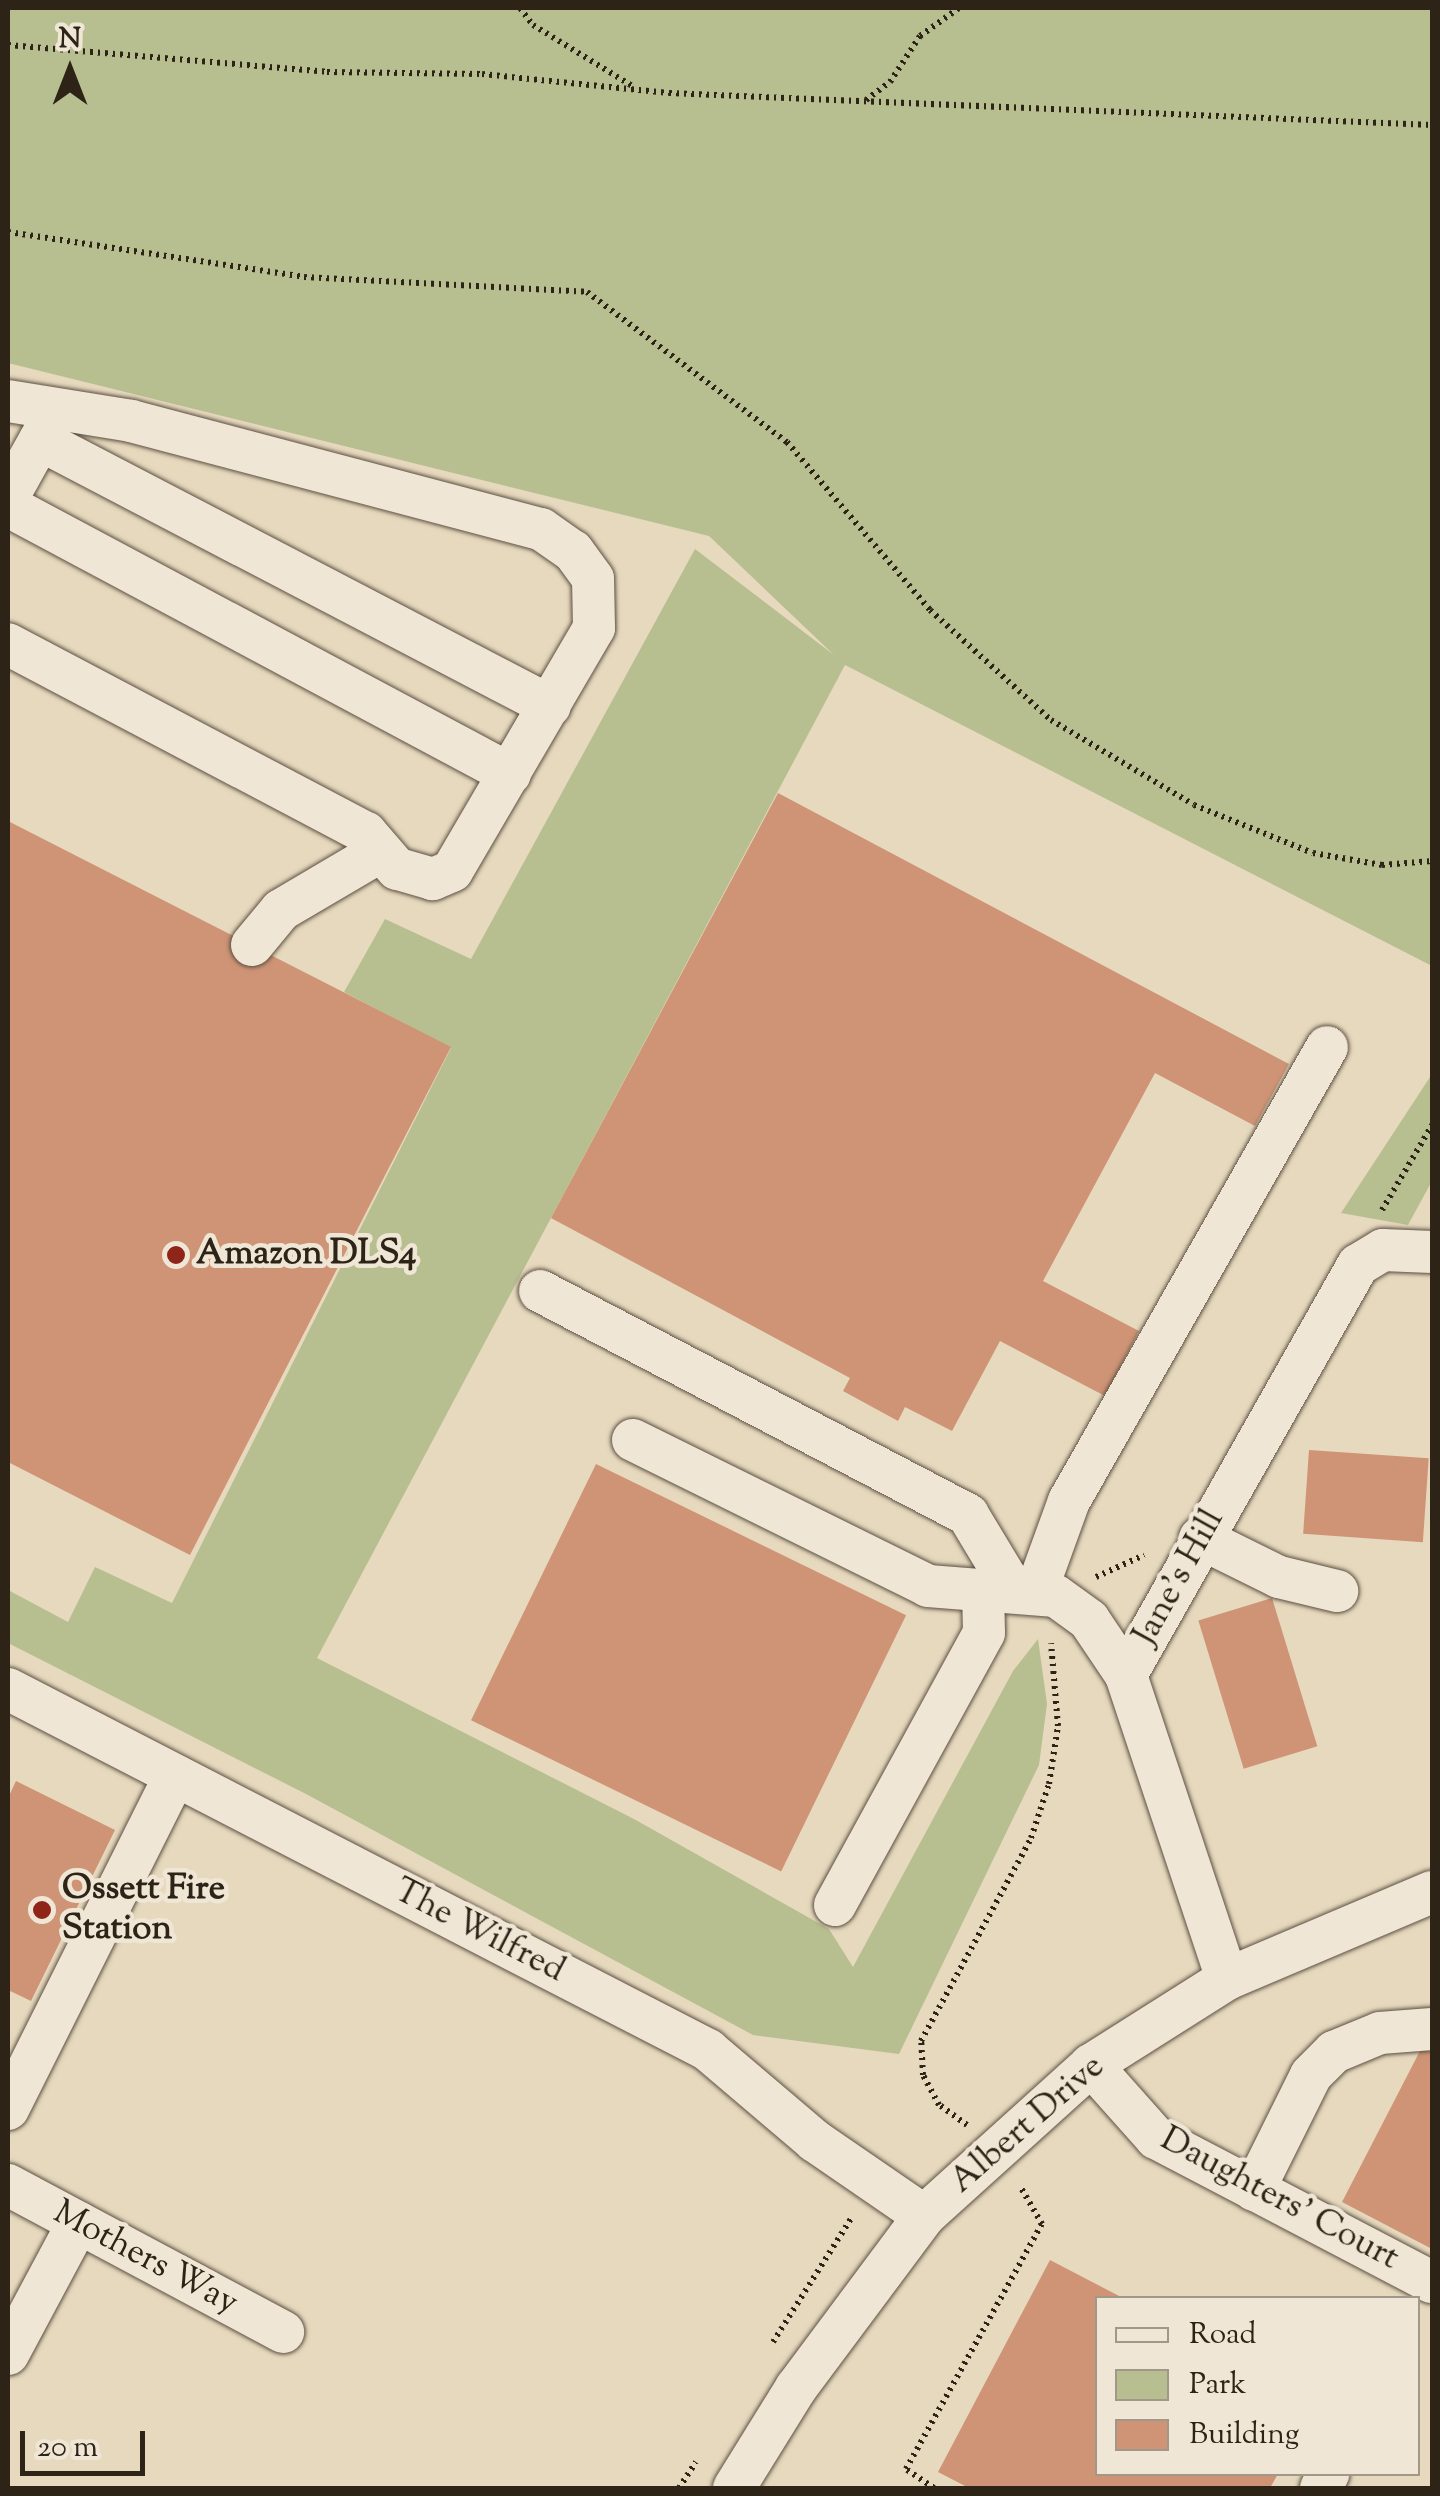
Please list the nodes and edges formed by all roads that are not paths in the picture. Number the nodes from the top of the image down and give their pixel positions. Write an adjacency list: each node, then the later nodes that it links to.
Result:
1 (8, 401): 2 (street)
2 (49, 423): 3 (street); 6 (street); 6 (street)
3 (8, 497)
4 (8, 506): 7 (street)
5 (8, 644): 8 (street)
6 (550, 706): 7 (street)
7 (510, 774): 8 (street)
8 (380, 851): 9 (street)
9 (252, 944)
10 (1327, 1047): 15 (street)
11 (1428, 1250): 14 (street, Jane's Hill)
12 (540, 1291): 15 (street)
13 (633, 1440): 15 (street)
14 (1200, 1538): 16 (street); 17 (street, Jane's Hill)
15 (1022, 1591): 17 (street); 21 (street)
16 (1337, 1591)
17 (1126, 1675): 22 (street, Jane's Hill)
18 (8, 1690): 19 (street, The Wilfred)
19 (175, 1775): 25 (street); 28 (street, The Wilfred)
20 (1432, 1892): 22 (street, Albert Drive)
21 (835, 1905)
22 (1227, 1979): 24 (street, Albert Drive)
23 (1432, 2029): 27 (street)
24 (1090, 2066): 27 (street, Daughters' Court); 28 (street, Albert Drive)
25 (8, 2109)
26 (8, 2185): 29 (street, Mothers Way)
27 (1254, 2190): 30 (street, Daughters' Court)
28 (924, 2216): 33 (street, Albert Drive)
29 (78, 2223): 31 (street, Mothers Way); 32 (street)
30 (1422, 2286)
31 (283, 2332)
32 (8, 2354)
33 (734, 2488)

